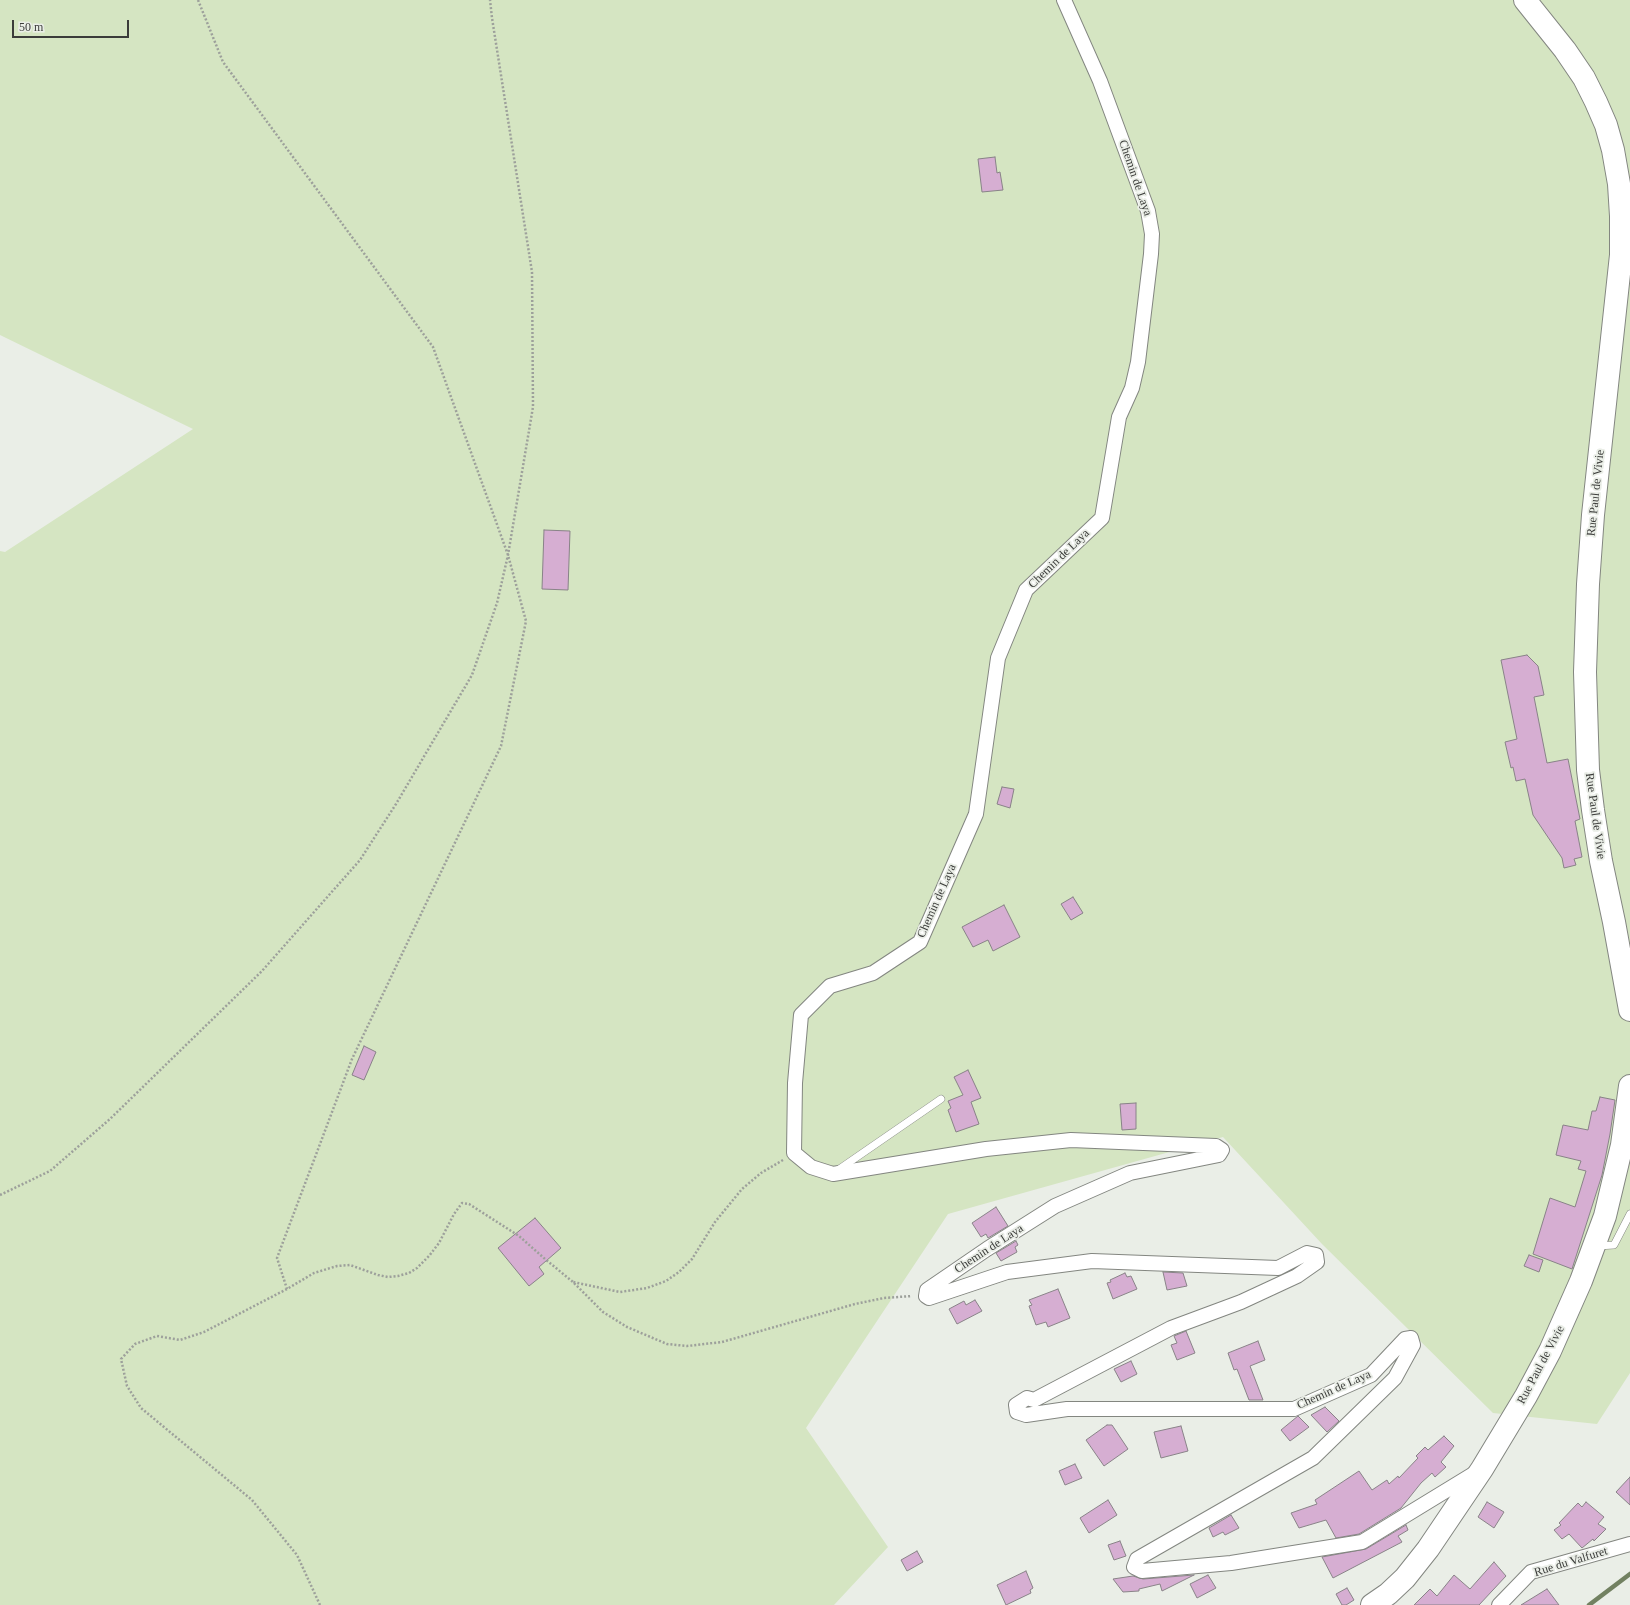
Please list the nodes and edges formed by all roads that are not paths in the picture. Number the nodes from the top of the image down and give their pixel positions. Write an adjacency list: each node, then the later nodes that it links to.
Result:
1 (1064, 0): 6 (street, Chemin de Laya)
2 (1524, 0): 3 (main road, Rue Paul de Vivie)
3 (1630, 1010)
4 (1630, 1086): 8 (main road, Rue Paul de Vivie)
5 (941, 1099): 6 (lane)
6 (833, 1174): 9 (street, Chemin de Laya)
7 (1630, 1214): 8 (lane)
8 (1594, 1246): 9 (main road, Rue Paul de Vivie)
9 (1482, 1469): 11 (main road, Rue Paul de Vivie)
10 (1630, 1544): 12 (street, Rue du Valfuret)
11 (1372, 1605)
12 (1499, 1605)

